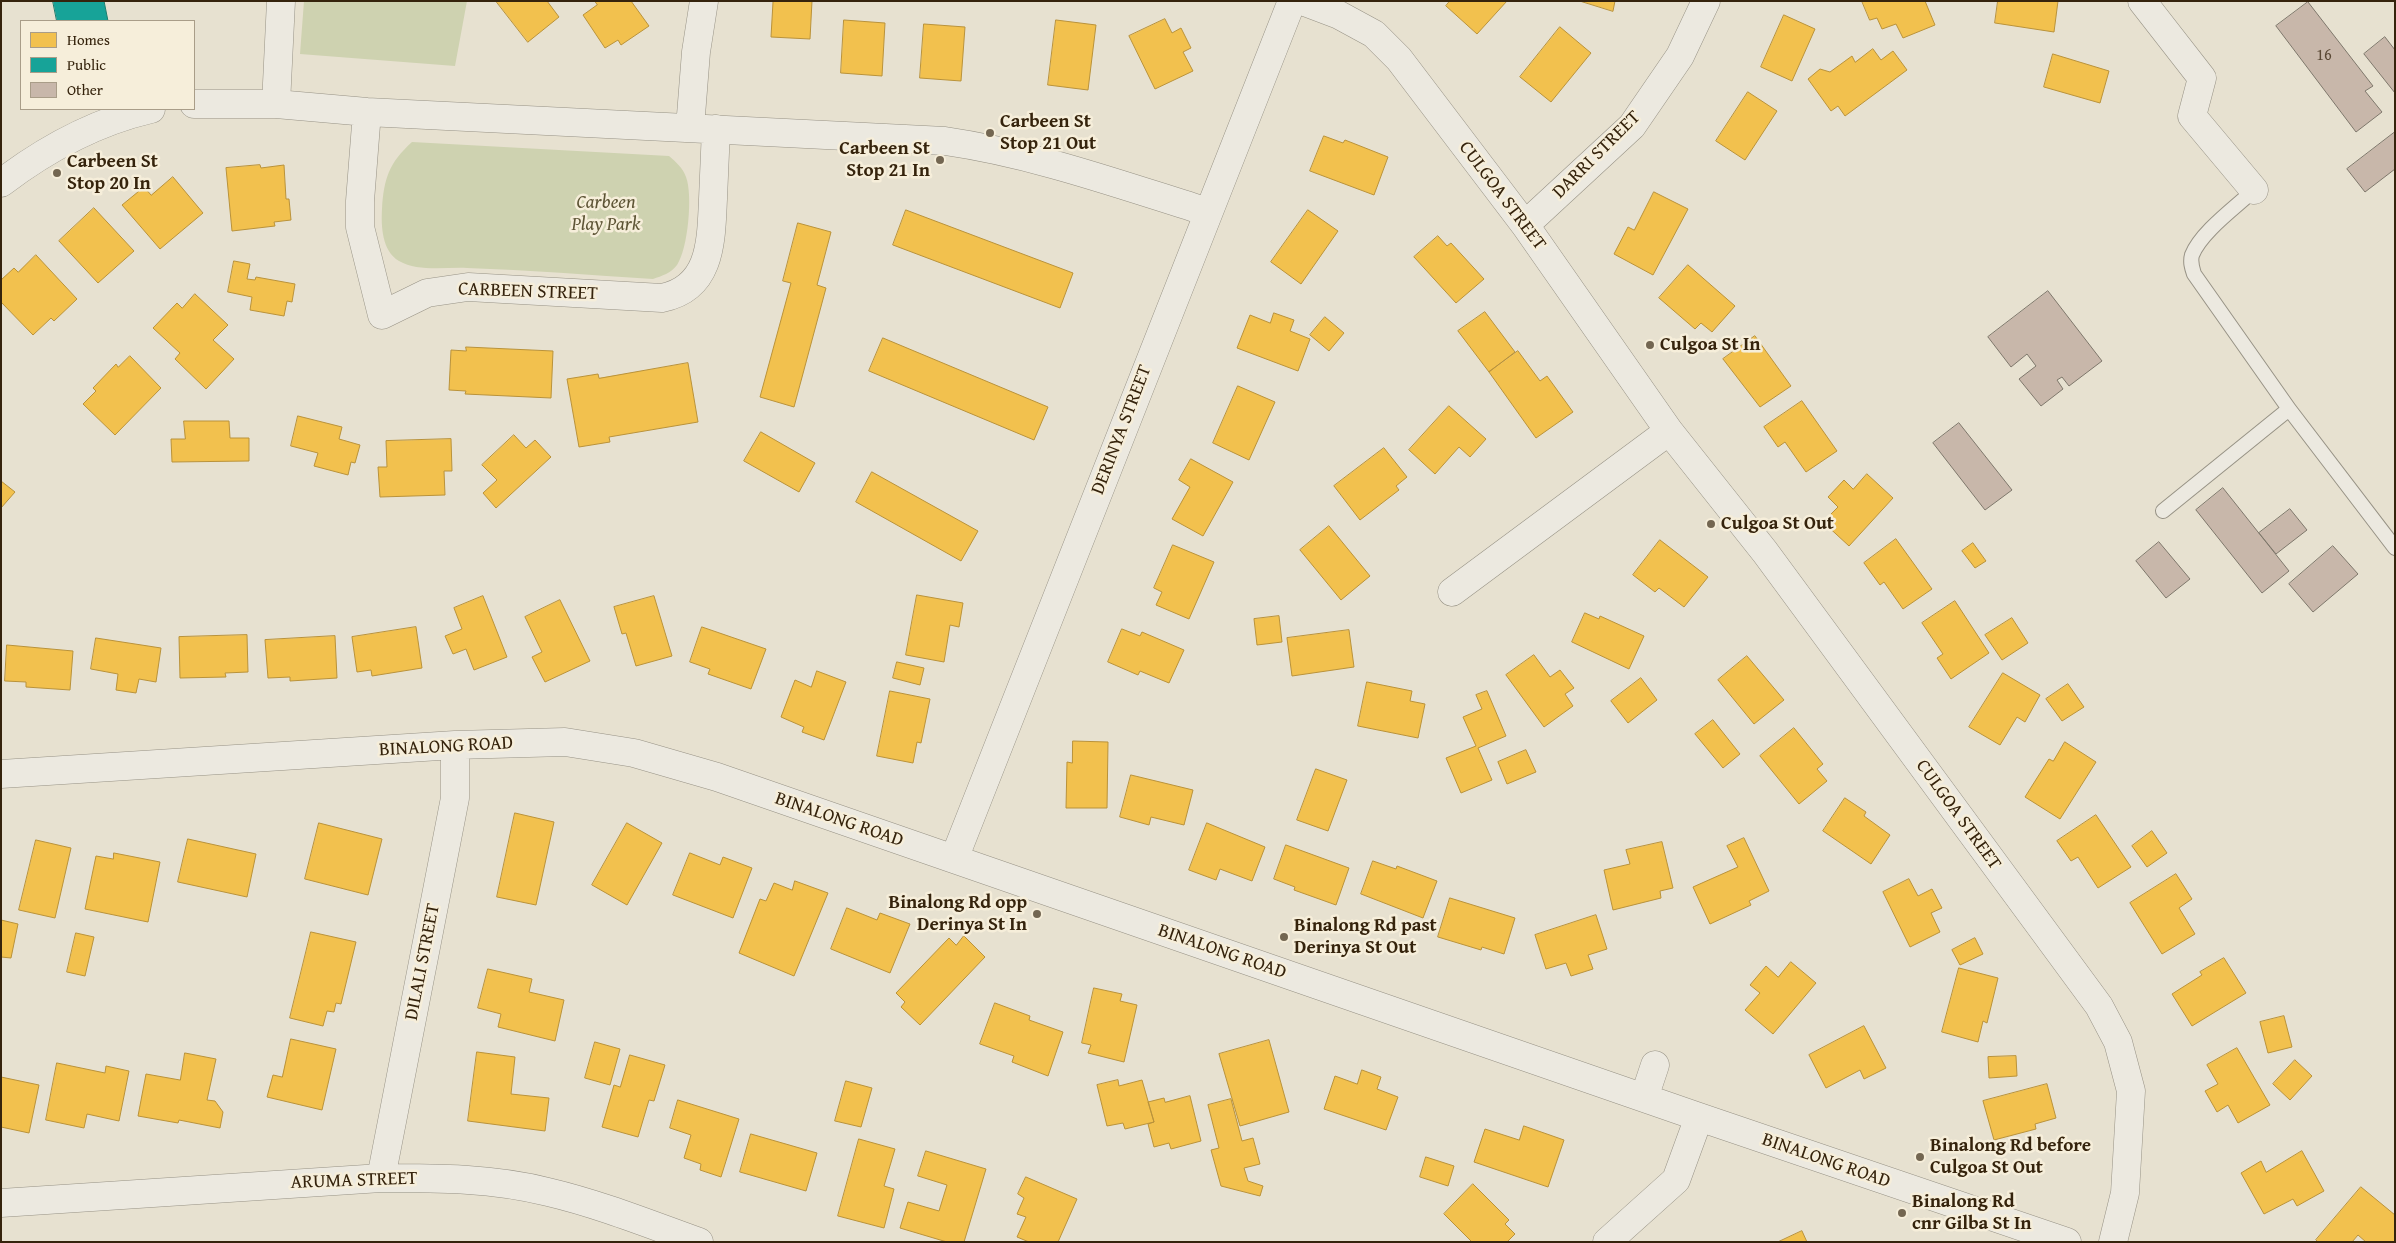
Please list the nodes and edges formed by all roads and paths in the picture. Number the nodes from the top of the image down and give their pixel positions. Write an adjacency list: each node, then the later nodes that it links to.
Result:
1 (281, 1): 8 (street)
2 (704, 1): 11 (street)
3 (1292, 1): 14 (street, DERINYA STREET)
4 (1302, 1): 15 (street, CULGOA STREET)
5 (1706, 1): 15 (street, DARRI STREET)
6 (2142, 1): 13 (street)
7 (195, 104): 8 (street)
8 (276, 104): 10 (street)
9 (147, 110): 12 (street)
10 (367, 112): 11 (street); 11 (street, CARBEEN STREET)
11 (703, 129): 14 (street)
12 (1, 183)
13 (2254, 190): 16 (lane)
14 (1208, 212): 23 (street, DERINYA STREET)
15 (1525, 225): 17 (street, CULGOA STREET)
16 (2289, 409): 18 (lane); 19 (lane)
17 (1668, 430): 20 (street); 32 (street, CULGOA STREET)
18 (2164, 511)
19 (2395, 548)
20 (1452, 592)
21 (455, 745): 22 (street, BINALONG ROAD); 23 (street, BINALONG ROAD); 27 (street, DILALI STREET)
22 (1, 774)
23 (954, 860): 25 (street, BINALONG ROAD)
24 (1655, 1065): 25 (street)
25 (1644, 1098): 26 (street, BINALONG ROAD)
26 (1699, 1117): 30 (street); 31 (street, BINALONG ROAD)
27 (382, 1178): 28 (street, ARUMA STREET); 29 (street, ARUMA STREET)
28 (1, 1203)
29 (699, 1242)
30 (1607, 1242)
31 (2066, 1242)
32 (2113, 1242)

